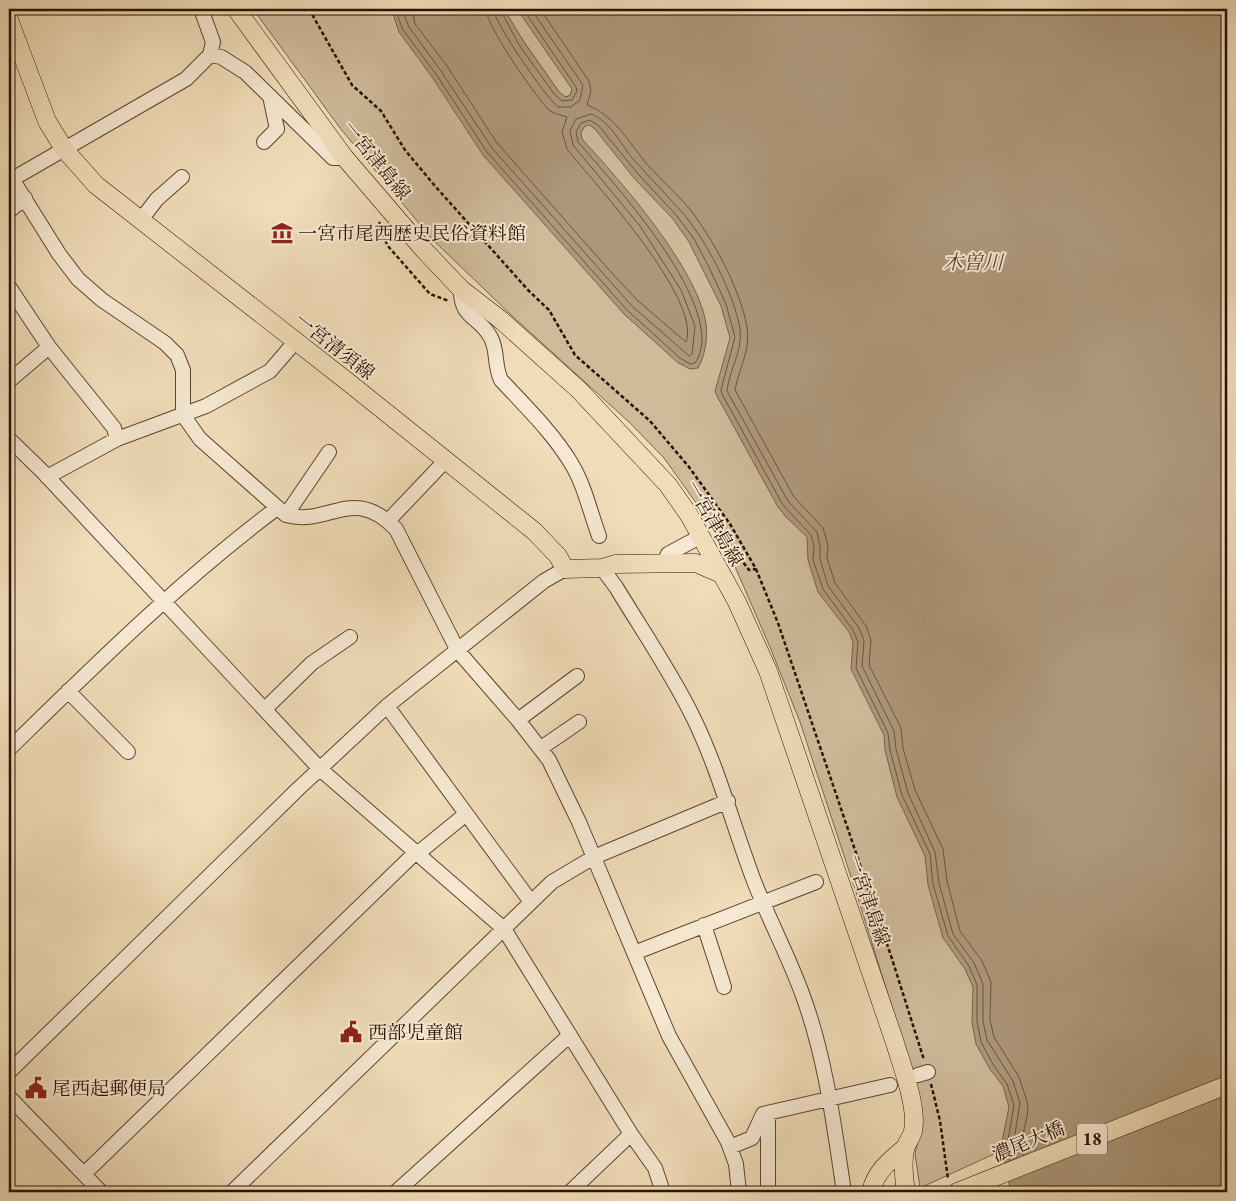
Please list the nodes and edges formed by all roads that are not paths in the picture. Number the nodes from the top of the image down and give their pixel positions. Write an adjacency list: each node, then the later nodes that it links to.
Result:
1 (200, 9): 4 (street)
2 (236, 9): 8 (main road, 一宮津島線)
3 (9, 20): 7 (main road, 一宮清須線)
4 (210, 55): 5 (street); 7 (street)
5 (270, 95): 6 (street); 8 (street)
6 (264, 142)
7 (64, 149): 10 (street); 13 (main road, 一宮清須線)
8 (345, 158): 15 (main road, 一宮津島線)
9 (182, 177): 13 (street)
10 (10, 178): 11 (street)
11 (25, 198): 12 (street); 19 (street)
12 (9, 211)
13 (140, 221): 16 (main road, 一宮清須線)
14 (9, 287): 17 (street)
15 (460, 296): 27 (street); 32 (main road, 一宮津島線)
16 (295, 342): 19 (street); 23 (main road, 一宮清須線)
17 (49, 346): 18 (street); 21 (street)
18 (9, 381)
19 (184, 415): 21 (street); 25 (street)
20 (9, 439): 24 (street)
21 (117, 439): 24 (street)
22 (329, 452): 25 (street)
23 (446, 460): 26 (street); 31 (main road, 一宮清須線)
24 (47, 476): 33 (street)
25 (282, 511): 26 (street); 33 (street)
26 (388, 521): 35 (street)
27 (599, 536)
28 (694, 540): 29 (street)
29 (664, 564): 30 (main road); 32 (main road)
30 (602, 568): 31 (main road); 46 (street)
31 (565, 569): 35 (street)
32 (719, 573): 66 (main road, 一宮津島線)
33 (163, 603): 37 (street); 39 (street)
34 (350, 637): 39 (street)
35 (458, 651): 38 (street); 40 (street)
36 (577, 676): 40 (street)
37 (68, 691): 43 (street); 44 (street)
38 (387, 706): 45 (street); 47 (street)
39 (265, 709): 45 (street)
40 (518, 720): 42 (street)
41 (579, 722): 42 (street)
42 (541, 748): 49 (street)
43 (9, 749)
44 (128, 752)
45 (320, 769): 48 (street); 58 (street)
46 (728, 801): 49 (street); 52 (street)
47 (466, 814): 48 (street); 51 (street)
48 (416, 853): 54 (street); 67 (street)
49 (594, 857): 51 (street); 55 (street)
50 (816, 882): 52 (street)
51 (531, 902): 54 (street)
52 (762, 903): 53 (street); 62 (street)
53 (704, 924): 55 (street); 56 (street)
54 (504, 929): 57 (street); 70 (street)
55 (634, 953): 65 (street)
56 (724, 987)
57 (570, 1035): 64 (street); 71 (street)
58 (9, 1072)
59 (890, 1085): 62 (street)
60 (1227, 1085): 68 (main road, 濃尾大橋 / 18)
61 (9, 1097): 67 (street)
62 (830, 1099): 63 (street); 76 (street)
63 (768, 1113): 65 (street); 75 (street)
64 (631, 1134): 72 (street); 73 (street)
65 (730, 1147): 74 (street)
66 (906, 1147): 77 (main road); 78 (main road, 一宮津島線)
67 (84, 1174): 69 (street)
68 (953, 1188)
69 (102, 1192)
70 (232, 1192)
71 (396, 1192)
72 (570, 1192)
73 (663, 1192)
74 (740, 1192)
75 (768, 1192)
76 (844, 1192)
77 (871, 1192)
78 (906, 1192)

